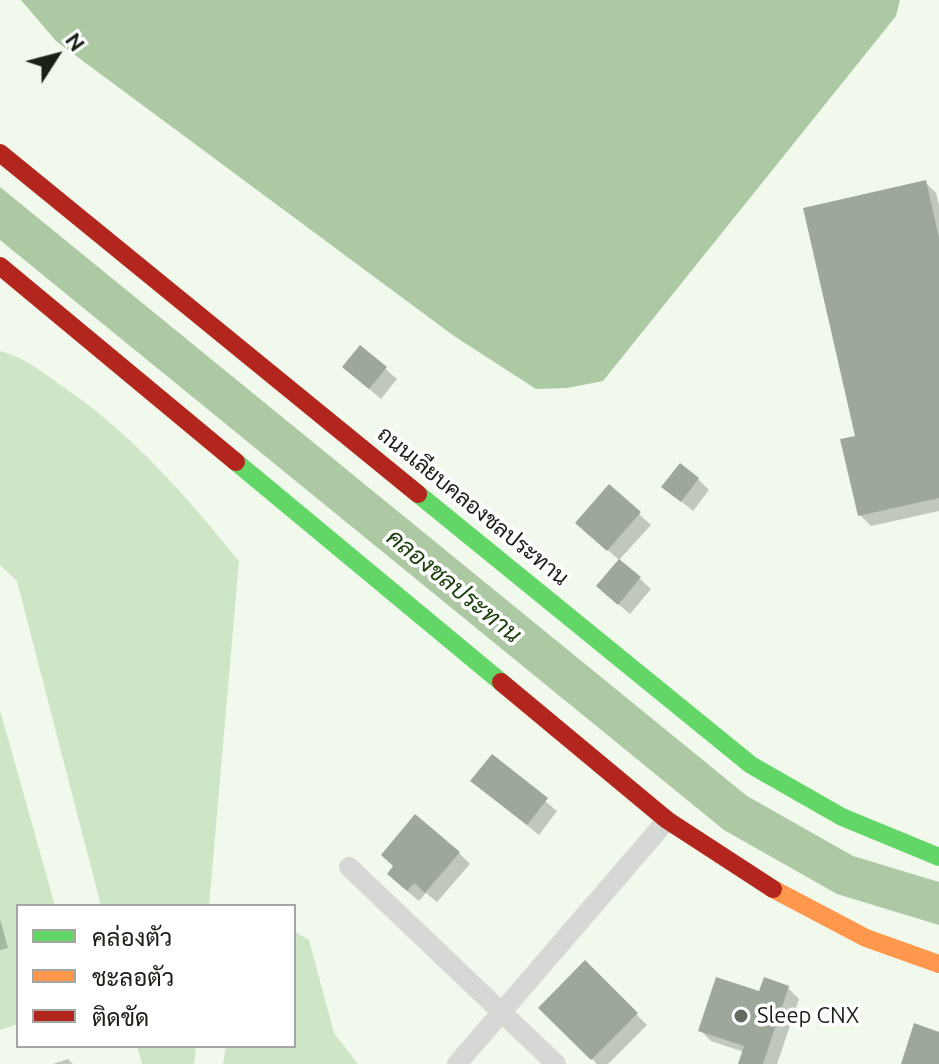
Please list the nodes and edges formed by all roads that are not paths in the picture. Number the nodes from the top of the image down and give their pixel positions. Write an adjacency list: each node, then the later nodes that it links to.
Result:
1 (0, 153): 4 (main road, ถนนเลียบคลองชลประทาน)
2 (0, 266): 3 (main road)
3 (667, 820): 6 (main road); 7 (street)
4 (939, 857)
5 (349, 867): 7 (street)
6 (939, 964)
7 (501, 1013): 8 (street); 9 (street)
8 (457, 1064)
9 (556, 1064)

